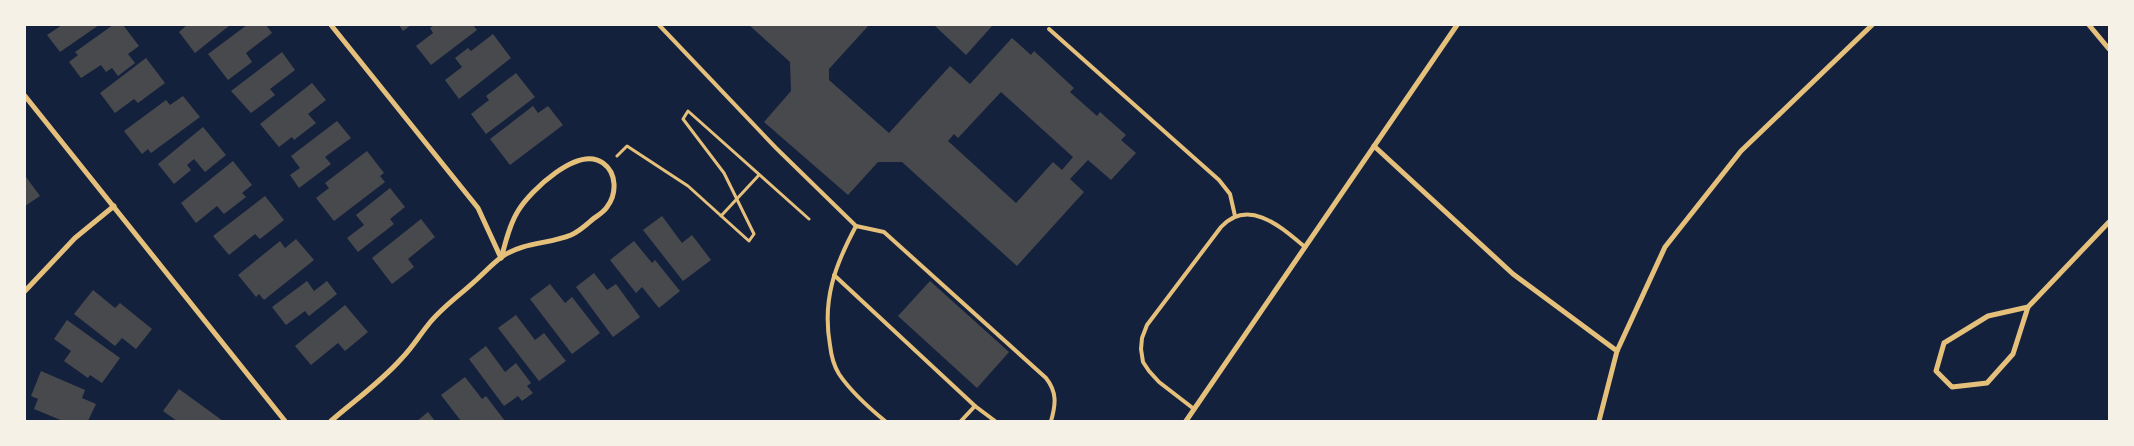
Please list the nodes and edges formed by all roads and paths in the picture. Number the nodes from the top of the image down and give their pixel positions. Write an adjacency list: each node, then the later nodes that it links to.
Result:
1 (331, 25): 20 (street)
2 (659, 25): 18 (lane)
3 (1457, 25): 9 (street)
4 (1872, 25): 24 (street)
5 (2089, 25): 7 (street)
6 (1049, 29): 15 (lane)
7 (2109, 49)
8 (25, 96): 13 (street)
9 (1374, 146): 19 (street); 24 (street)
10 (615, 158): 14 (path)
11 (760, 175): 12 (path); 12 (path); 16 (path)
12 (737, 200): 14 (path); 14 (path)
13 (114, 206): 22 (street); 27 (street)
14 (721, 216)
15 (1235, 216): 19 (lane); 26 (lane)
16 (809, 219)
17 (2109, 222): 23 (street)
18 (856, 226): 21 (lane); 32 (lane)
19 (1305, 247): 26 (street)
20 (501, 258): 20 (street); 28 (street)
21 (834, 275): 25 (lane); 29 (lane)
22 (25, 291)
23 (2028, 307): 23 (street)
24 (1617, 351): 34 (street)
25 (976, 406): 30 (lane); 31 (lane)
26 (1194, 409): 33 (street)
27 (285, 421)
28 (331, 421)
29 (885, 421)
30 (961, 421)
31 (995, 421)
32 (1051, 421)
33 (1186, 421)
34 (1599, 421)

